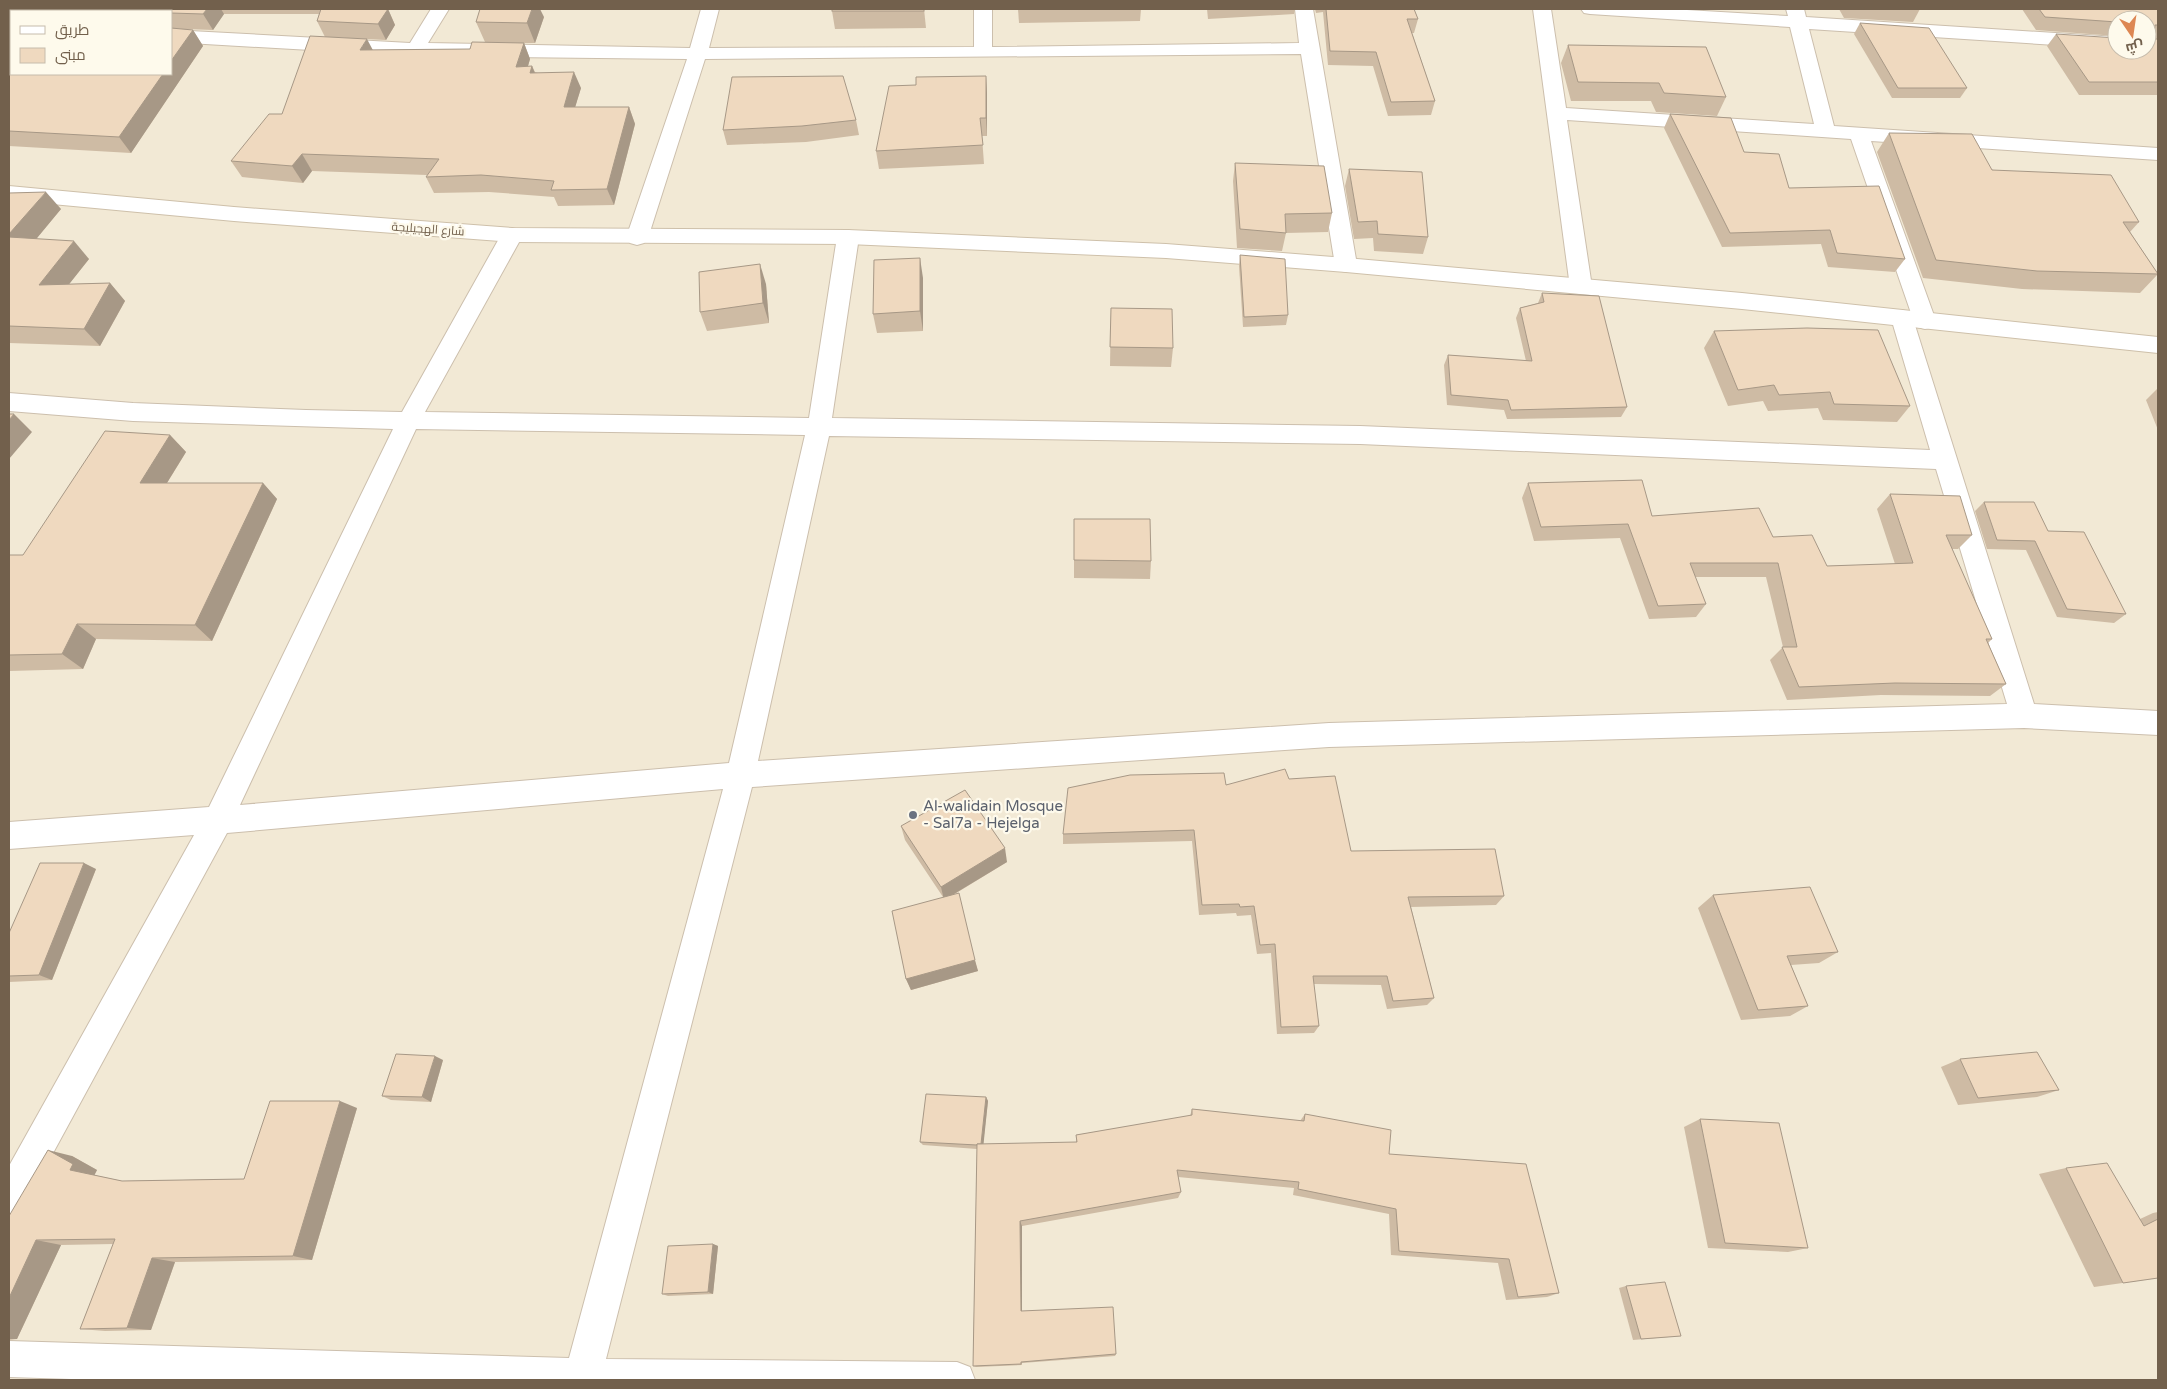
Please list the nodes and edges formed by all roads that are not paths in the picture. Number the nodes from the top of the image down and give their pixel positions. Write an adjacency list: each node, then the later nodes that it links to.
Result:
1 (440, 9): 11 (street)
2 (710, 9): 13 (street)
3 (983, 9): 12 (street)
4 (1304, 9): 10 (street)
5 (1542, 9): 14 (street)
6 (1590, 9): 7 (street)
7 (1797, 15): 9 (street); 15 (street)
8 (172, 36): 11 (street)
9 (2107, 42)
10 (1309, 48): 12 (street); 22 (street)
11 (415, 50): 13 (street)
12 (983, 52): 13 (street)
13 (698, 53): 21 (street)
14 (1557, 113): 15 (street); 23 (street)
15 (1826, 132): 16 (street)
16 (1859, 135): 17 (street); 24 (street)
17 (2158, 154)
18 (9, 193): 19 (street, شارع الهجيليجة)
19 (512, 236): 21 (street, شارع الهجيليجة); 27 (street)
20 (848, 237): 21 (street, شارع الهجيليجة); 22 (street, شارع الهجيليجة); 28 (street)
21 (637, 238)
22 (1346, 264): 23 (street, شارع الهجيليجة)
23 (1581, 287): 24 (street, شارع الهجيليجة)
24 (1913, 320): 25 (street, شارع الهجيليجة); 29 (street)
25 (2158, 345)
26 (9, 402): 27 (street)
27 (409, 420): 28 (street); 33 (street)
28 (819, 427): 29 (street); 32 (street)
29 (1944, 460): 30 (street)
30 (2024, 716): 31 (street); 32 (street)
31 (2158, 723)
32 (741, 775): 33 (street); 37 (street)
33 (218, 820): 34 (street); 35 (street)
34 (9, 835)
35 (9, 1200)
36 (9, 1359): 37 (street)
37 (583, 1378): 38 (street)
38 (957, 1380)

